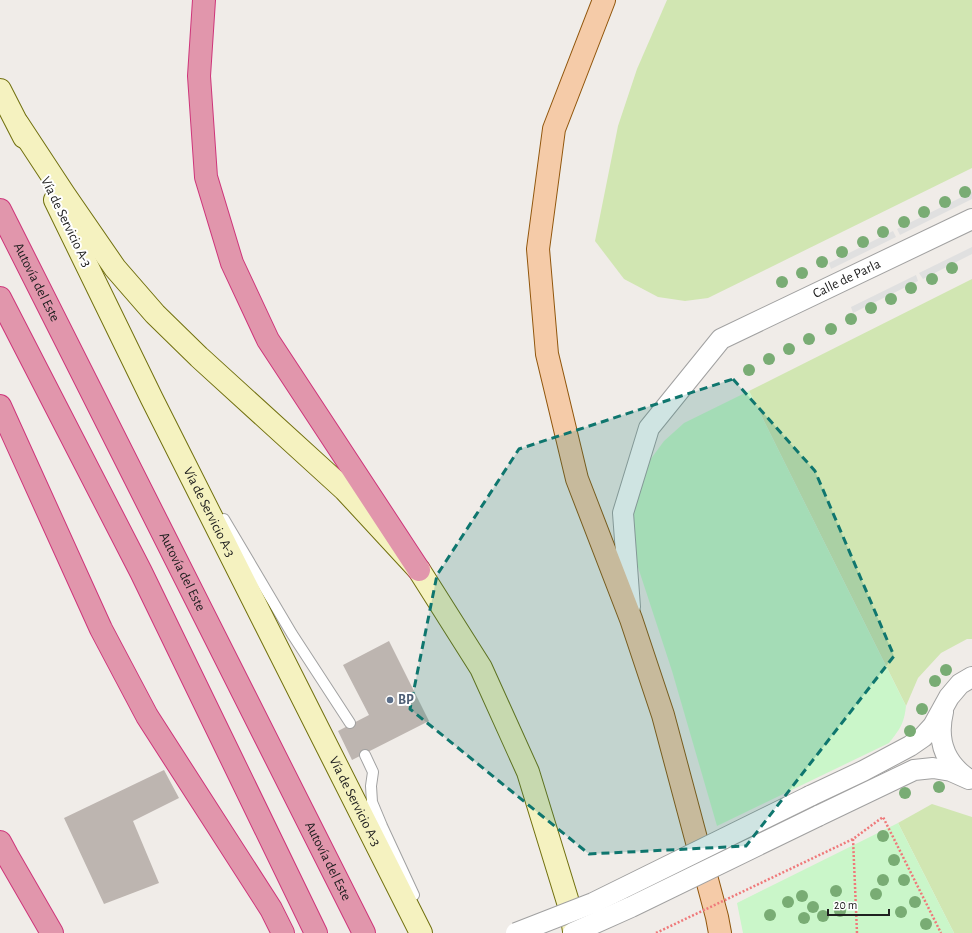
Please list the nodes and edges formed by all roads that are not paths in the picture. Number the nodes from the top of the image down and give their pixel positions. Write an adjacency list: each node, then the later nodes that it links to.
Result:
1 (204, 0): 10 (highway)
2 (604, 0): 11 (main road)
3 (0, 90): 4 (main road, Vía de Servicio A-3)
4 (18, 124): 8 (main road, Vía de Servicio A-3); 10 (main road)
5 (0, 210): 23 (highway, Autovía del Este)
6 (972, 218): 11 (street, Calle de Parla)
7 (0, 298): 22 (highway)
8 (152, 399): 14 (lane); 19 (main road, Vía de Servicio A-3)
9 (0, 406): 21 (highway)
10 (419, 570): 26 (main road)
11 (631, 619): 27 (main road)
12 (972, 677): 13 (street)
13 (949, 697): 16 (street); 25 (street, bridge)
14 (350, 723)
15 (365, 755): 19 (lane)
16 (970, 780): 26 (street, bridge)
17 (0, 827): 18 (highway)
18 (3, 849): 20 (highway)
19 (420, 917): 24 (lane)
20 (52, 933)
21 (283, 933)
22 (316, 933)
23 (364, 933)
24 (431, 933)
25 (516, 933)
26 (573, 933)
27 (720, 933)

